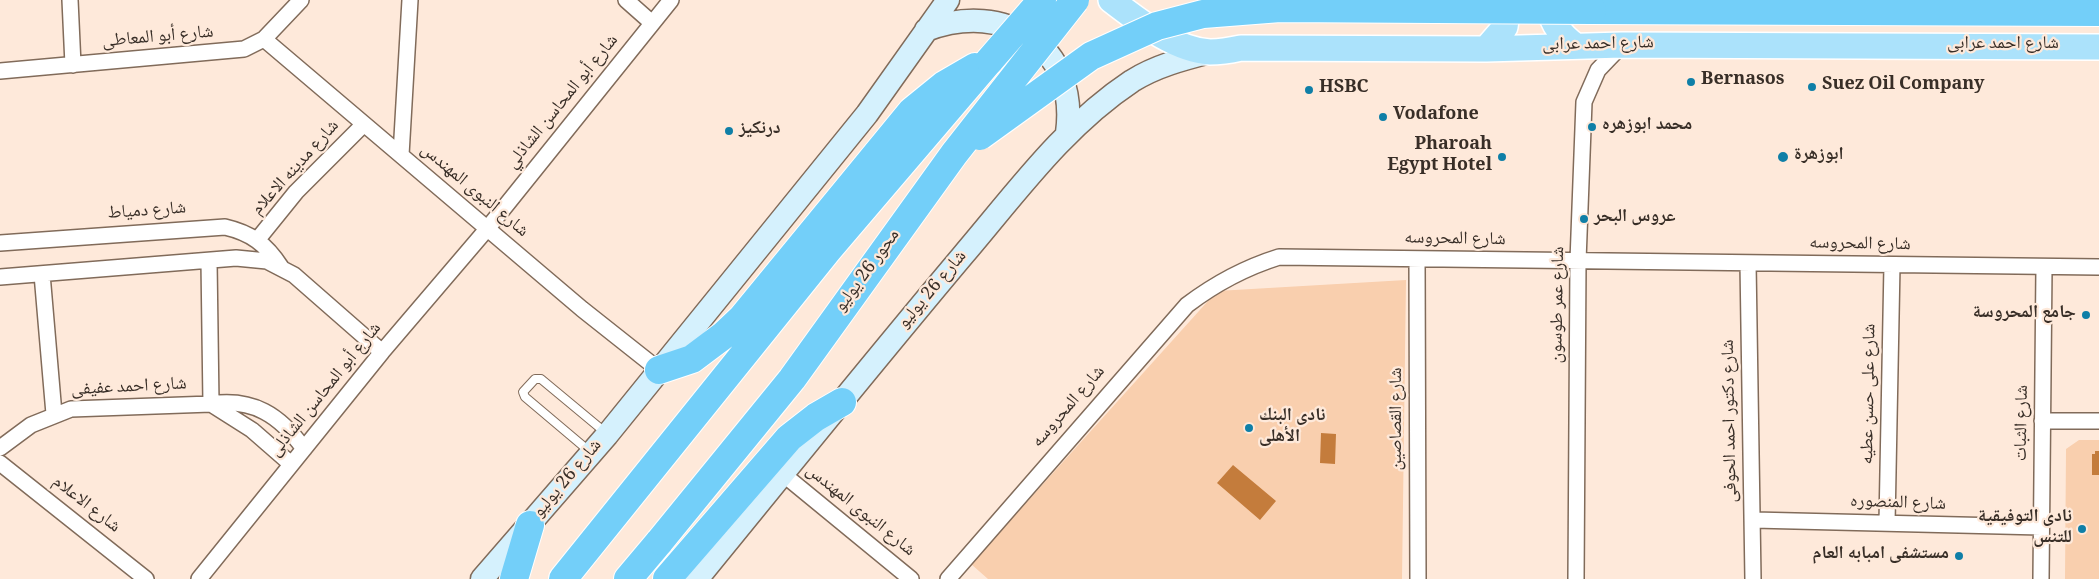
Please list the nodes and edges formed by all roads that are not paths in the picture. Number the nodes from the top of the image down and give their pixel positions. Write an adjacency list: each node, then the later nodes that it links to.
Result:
1 (70, 0): 22 (street)
2 (300, 0): 15 (street, شارع أبو المعاطى)
3 (410, 0): 27 (street)
4 (626, 0): 13 (street)
5 (671, 0): 13 (street, شارع أبو المحاسن الشاذلي)
6 (948, 0): 14 (main road, شارع 26 يوليو)
7 (1042, 0): 21 (highway, bridge)
8 (1075, 0): 26 (highway, محور 26 يوليو, bridge)
9 (1111, 0): 20 (main road, شارع احمد عرابى)
10 (1509, 0): 19 (main road)
11 (1549, 0): 17 (main road)
12 (2099, 12): 26 (highway, bridge)
13 (652, 23): 28 (street, شارع أبو المحاسن الشاذلي)
14 (926, 30): 25 (main road); 42 (main road, شارع 26 يوليو)
15 (264, 40): 22 (street, شارع أبو المعاطى); 24 (street, شارع النبوى المهندس)
16 (1622, 45): 17 (main road, شارع احمد عرابى); 18 (main road, شارع احمد عرابى); 33 (street, شارع عمر طوسون)
17 (1576, 46): 19 (main road, شارع احمد عرابى)
18 (2099, 47)
19 (1486, 49): 20 (main road, شارع احمد عرابى)
20 (1210, 52): 25 (main road, شارع 26 يوليو)
21 (990, 60): 42 (highway); 63 (highway)
22 (73, 66): 23 (street, شارع أبو المعاطى)
23 (0, 71)
24 (364, 124): 27 (street, شارع النبوى المهندس); 29 (street, شارع مدينه الاعلام)
25 (1067, 133): 43 (main road, شارع 26 يوليو)
26 (954, 154): 64 (highway, محور 26 يوليو, bridge)
27 (401, 155): 28 (street, شارع النبوى المهندس)
28 (487, 229): 41 (street, شارع أبو المحاسن الشاذلى); 42 (street, شارع النبوى المهندس)
29 (258, 239): 30 (street, شارع دمياط); 36 (street, شارع دمياط)
30 (0, 243)
31 (1417, 259): 33 (street, شارع المحروسه); 68 (street, شارع المحروسه); 69 (street, شارع القصاصين)
32 (209, 260): 36 (street, شارع دمياط); 39 (street, شارع دمياط); 44 (street)
33 (1578, 261): 34 (street, شارع المحروسه); 70 (street, شارع عمر طوسون)
34 (1748, 263): 35 (street, شارع المحروسه); 55 (street, شارع دكتور احمد الحوفى)
35 (1892, 265): 37 (street, شارع المحروسه); 56 (street, شارع على حسن عطيه)
36 (281, 267): 41 (street, شارع دمياط)
37 (2044, 267): 38 (street, شارع المحروسه); 46 (street, شارع الثبات)
38 (2099, 267)
39 (42, 274): 40 (street, شارع دمياط); 45 (street)
40 (0, 278)
41 (382, 352): 50 (street, شارع أبو المحاسن الشاذلى)
42 (659, 370): 48 (main road, شارع 26 يوليو)
43 (842, 402): 54 (main road, شارع 26 يوليو); 65 (highway)
44 (211, 404): 45 (street, شارع احمد عفيفى); 50 (street, شارع احمد عفيفى); 53 (street, شارع احمد عفيفى)
45 (54, 414): 49 (street, شارع احمد عفيفى)
46 (2042, 421): 47 (street); 58 (street, شارع الثبات)
47 (2099, 421)
48 (607, 435): 51 (main road, شارع 26 يوليو); 51 (lane)
49 (0, 448)
50 (304, 449): 53 (street, شارع أبو المحاسن الشاذلى)
51 (592, 453): 57 (main road, شارع 26 يوليو)
52 (0, 463): 59 (street, شارع الاعلام)
53 (291, 464): 60 (street, شارع أبو المحاسن الشاذلى)
54 (783, 474): 66 (main road, شارع 26 يوليو); 67 (street, شارع النبوى المهندس)
55 (1754, 520): 56 (street, شارع المنصوره); 71 (street, شارع دكتور احمد الحوفى)
56 (1887, 523): 58 (street, شارع المنصوره)
57 (530, 525): 61 (main road, شارع 26 يوليو); 62 (highway)
58 (2041, 528): 72 (street, شارع الثبات)
59 (146, 579)
60 (199, 579)
61 (482, 579)
62 (514, 579)
63 (563, 579)
64 (628, 579)
65 (667, 579)
66 (697, 579)
67 (911, 579)
68 (948, 579)
69 (1418, 579)
70 (1576, 579)
71 (1753, 579)
72 (2041, 579)

